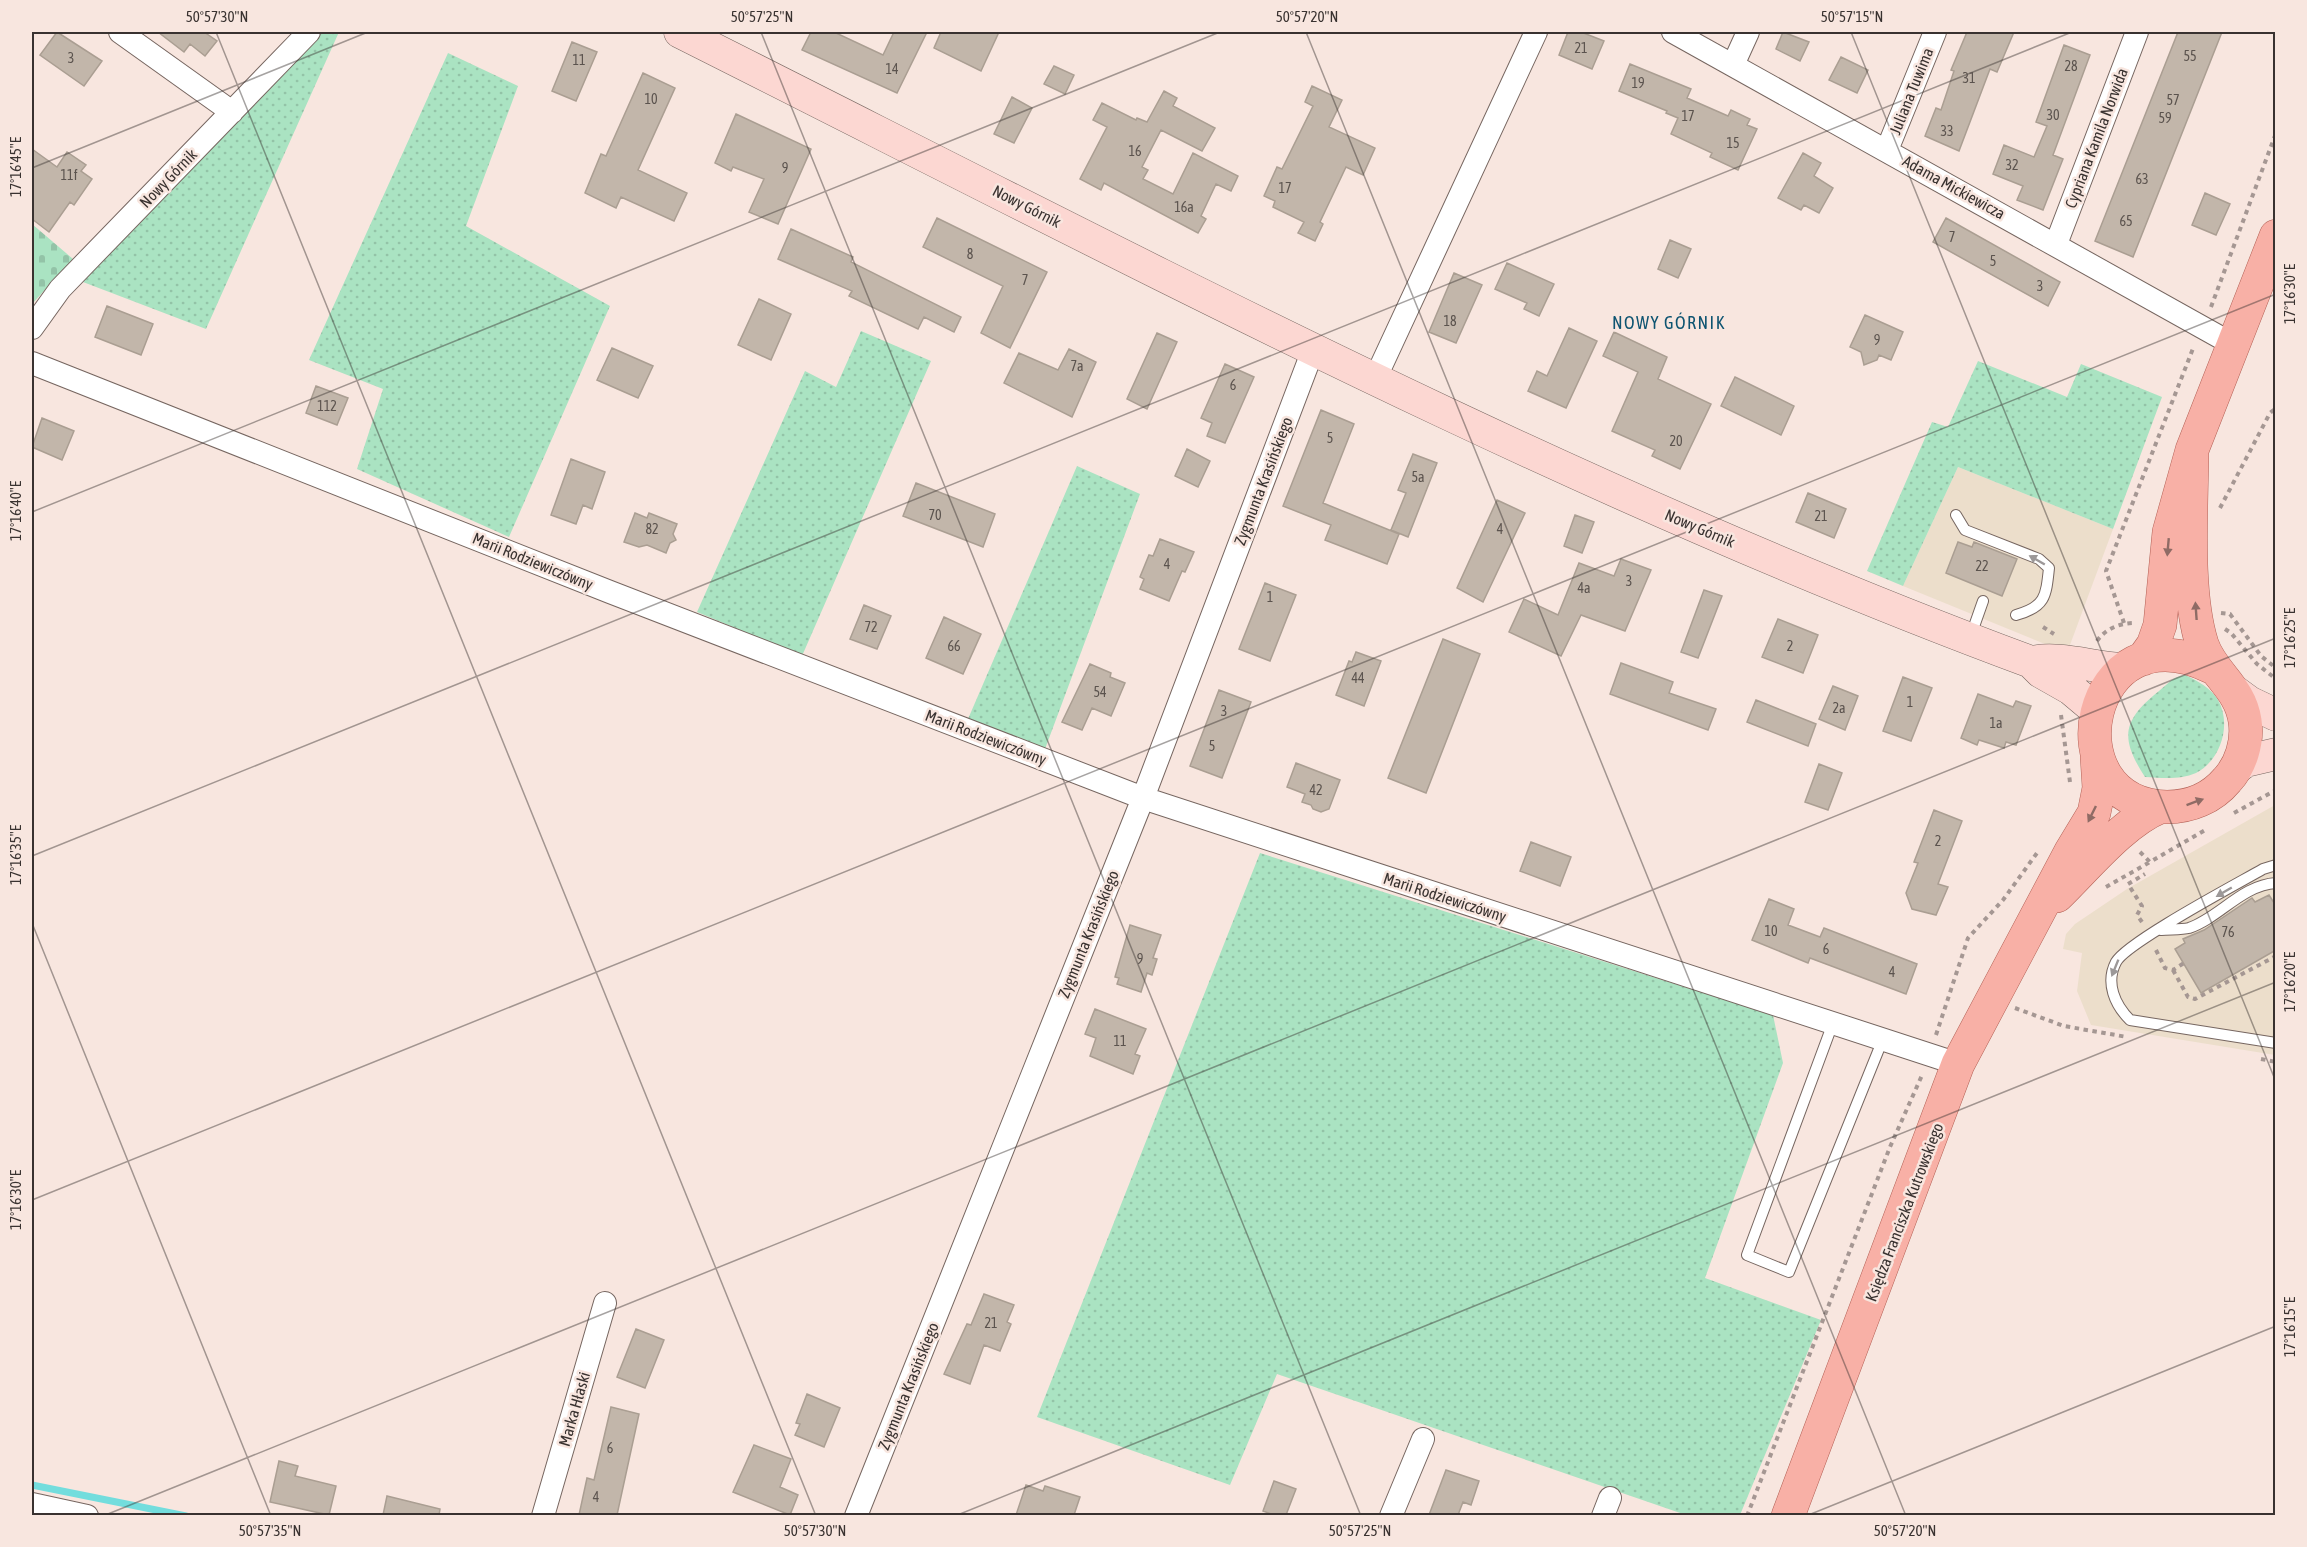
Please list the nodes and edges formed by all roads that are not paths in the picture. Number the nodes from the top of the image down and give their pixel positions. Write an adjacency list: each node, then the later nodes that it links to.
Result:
1 (120, 32): 10 (street)
2 (309, 32): 10 (street, Nowy Górnik)
3 (680, 32): 16 (street, Nowy Górnik)
4 (1536, 32): 18 (street)
5 (1673, 32): 9 (street, Adama Mickiewicza)
6 (1748, 32): 9 (street)
7 (1935, 32): 11 (street, Juliana Tuwima)
8 (2137, 32): 13 (street, Cypriana Kamila Norwida)
9 (1733, 65): 11 (street, Adama Mickiewicza)
10 (232, 112): 14 (street, Nowy Górnik)
11 (1887, 150): 13 (street, Adama Mickiewicza)
12 (2276, 236): 15 (main road)
13 (2056, 244): 15 (street, Adama Mickiewicza)
14 (32, 328)
15 (2234, 345): 19 (main road)
16 (1313, 350): 18 (street, Nowy Górnik); 33 (street, Zygmunta Krasińskiego)
17 (32, 363): 33 (street, Marii Rodziewiczówny)
18 (1375, 379): 23 (street, Nowy Górnik)
19 (2192, 450): 25 (main road, one-way to 25); 26 (main road, one-way to 19)
20 (1956, 515): 22 (lane, one-way to 20)
21 (1983, 601): 23 (lane)
22 (2016, 615)
23 (1970, 640): 24 (street, Nowy Górnik)
24 (2031, 662): 25 (street, Nowy Górnik); 28 (street, Nowy Górnik)
25 (2134, 664): 26 (main road); 28 (main road)
26 (2211, 667): 27 (main road)
27 (2234, 691): 29 (street); 32 (main road)
28 (2096, 710): 31 (main road)
29 (2276, 715)
30 (2276, 754): 32 (street)
31 (2097, 757): 34 (main road); 37 (main road, Księdza Franciszka Kutrowskiego, one-way to 37)
32 (2236, 768): 34 (main road, one-way to 32)
33 (1143, 798): 39 (street, Marii Rodziewiczówny); 46 (street, Zygmunta Krasińskiego)
34 (2160, 807): 37 (main road, Księdza Franciszka Kutrowskiego)
35 (2276, 865): 38 (lane, one-way to 38)
36 (2276, 883): 38 (lane)
37 (2036, 916): 42 (main road, Księdza Franciszka Kutrowskiego)
38 (2157, 930): 41 (lane, one-way to 41)
39 (1833, 1023): 40 (street, Marii Rodziewiczówny); 40 (lane)
40 (1883, 1039): 42 (street, Marii Rodziewiczówny)
41 (2276, 1044)
42 (1958, 1065): 50 (main road, Księdza Franciszka Kutrowskiego)
43 (604, 1303): 48 (street, Marka Hłaski)
44 (1423, 1439): 49 (street)
45 (32, 1504): 47 (street)
46 (862, 1514)
47 (87, 1515)
48 (543, 1515)
49 (1391, 1515)
50 (1788, 1515)

